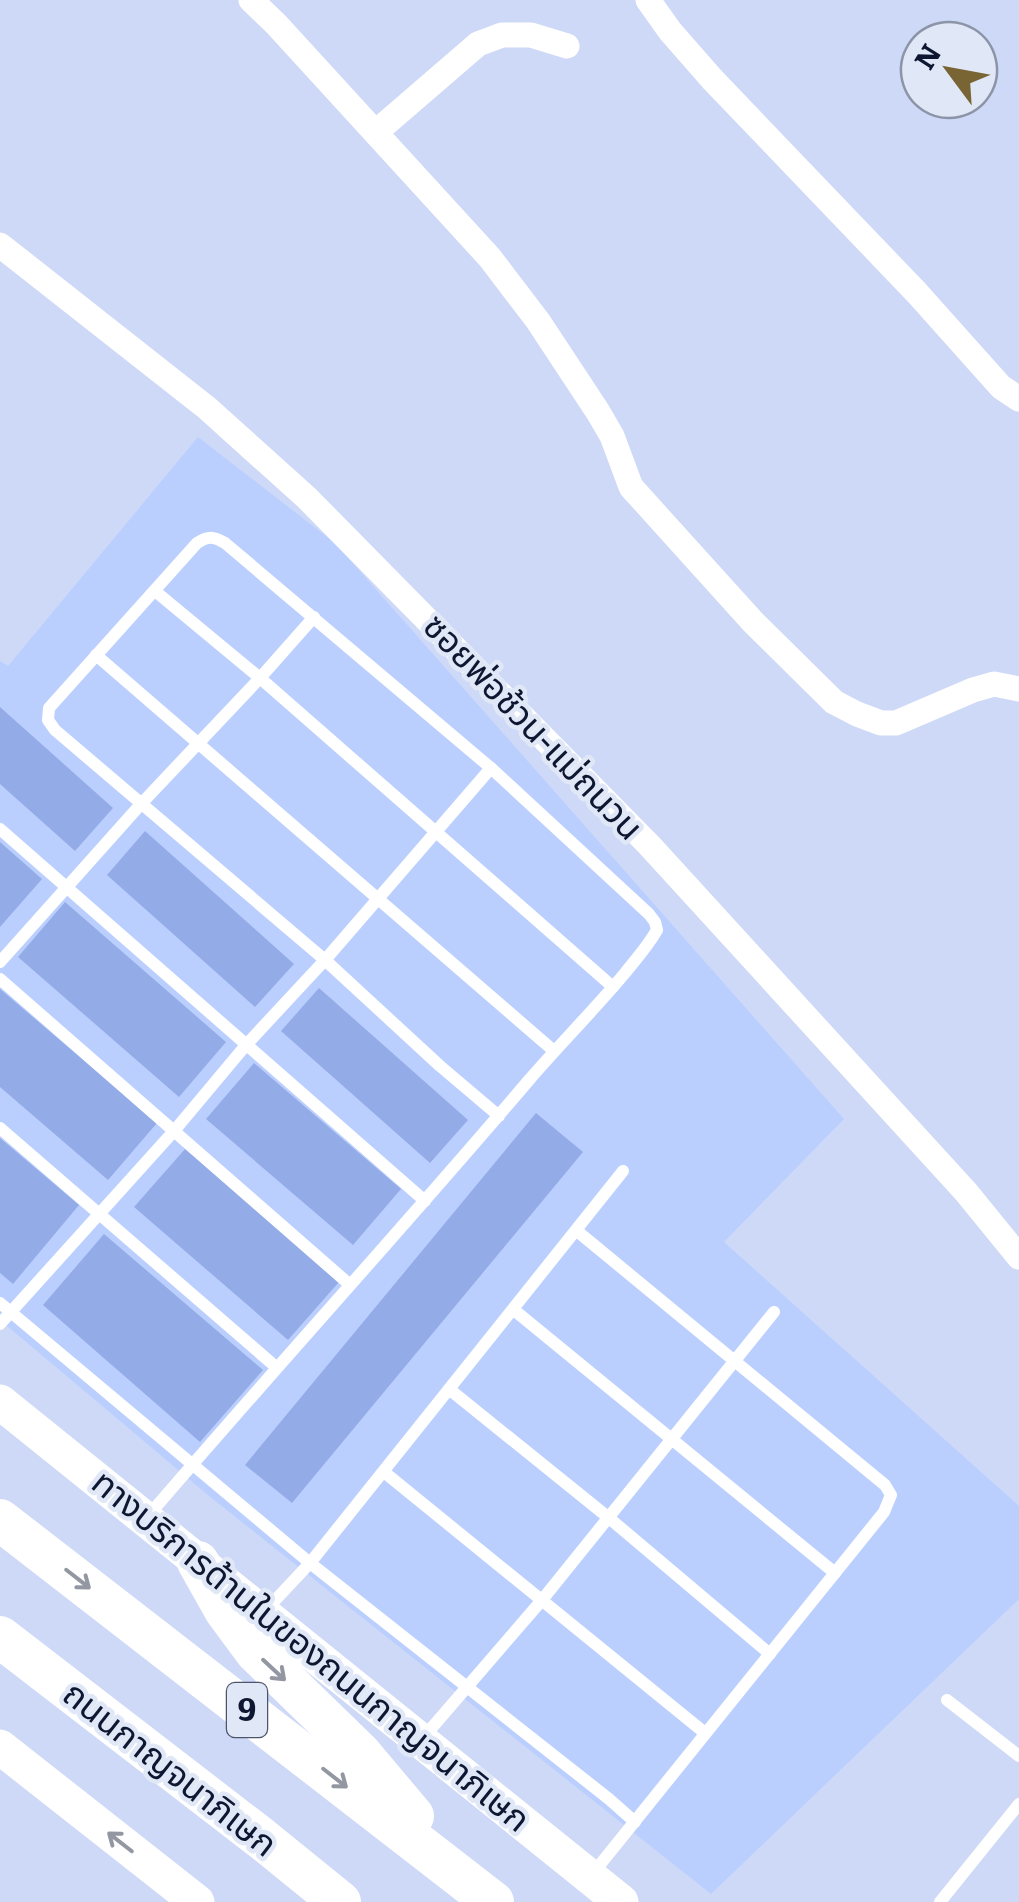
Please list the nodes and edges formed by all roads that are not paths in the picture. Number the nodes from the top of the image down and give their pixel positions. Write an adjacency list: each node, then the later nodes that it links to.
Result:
1 (251, 0): 4 (street)
2 (648, 0): 6 (street)
3 (567, 46): 4 (street)
4 (376, 132): 11 (street)
5 (0, 245): 32 (street, ซอยพ่อช้วน-แม่ถนวน)
6 (1019, 399)
7 (155, 591): 8 (lane); 9 (lane); 10 (lane)
8 (314, 617): 10 (lane); 13 (lane)
9 (96, 655): 12 (lane); 14 (lane)
10 (260, 678): 12 (lane); 16 (lane)
11 (1019, 689)
12 (197, 743): 14 (lane); 18 (lane)
13 (491, 768): 16 (lane); 22 (lane)
14 (141, 804): 17 (lane); 19 (lane)
15 (0, 829): 17 (lane)
16 (438, 832): 18 (lane); 22 (lane)
17 (68, 887): 20 (lane); 23 (lane)
18 (378, 900): 19 (lane); 24 (lane)
19 (326, 960): 23 (lane); 25 (lane)
20 (0, 962)
21 (0, 979): 27 (lane)
22 (613, 987): 24 (lane)
23 (246, 1045): 27 (lane); 29 (lane)
24 (554, 1051): 25 (lane)
25 (499, 1116): 29 (lane)
26 (0, 1128): 30 (lane)
27 (174, 1131): 30 (lane); 33 (lane)
28 (623, 1171): 31 (lane)
29 (424, 1200): 33 (lane)
30 (97, 1214): 34 (lane); 39 (lane)
31 (577, 1231): 35 (lane); 38 (lane)
32 (1019, 1257)
33 (349, 1284): 39 (lane)
34 (5, 1308): 37 (lane); 43 (lane)
35 (514, 1310): 40 (lane); 42 (lane)
36 (774, 1312): 38 (lane)
37 (0, 1324)
38 (734, 1362): 42 (lane); 50 (lane)
39 (276, 1368): 43 (lane)
40 (449, 1389): 44 (lane); 45 (lane)
41 (0, 1402): 46 (main road, ทางบริการด้านในของถนนกาญจนาภิเษก)
42 (673, 1438): 45 (lane); 50 (lane)
43 (191, 1465): 46 (lane); 49 (lane)
44 (384, 1472): 49 (lane); 51 (lane)
45 (609, 1518): 51 (lane); 54 (lane)
46 (146, 1519): 48 (main road, ทางบริการด้านในของถนนกาญจนาภิเษก)
47 (0, 1520): 63 (highway, 9, one-way to 63)
48 (198, 1562): 52 (main road, ทางบริการด้านในของถนนกาญจนาภิเษก); 63 (highway, one-way to 63)
49 (310, 1562): 52 (lane); 55 (lane)
50 (835, 1573): 54 (lane)
51 (542, 1600): 55 (lane); 57 (lane)
52 (262, 1614): 58 (main road, ทางบริการด้านในของถนนกาญจนาภิเษก)
53 (0, 1637): 66 (highway, ถนนกาญจนาภิเษก)
54 (770, 1654): 57 (lane)
55 (468, 1688): 58 (lane); 62 (lane)
56 (947, 1700): 60 (lane)
57 (705, 1733): 62 (lane)
58 (422, 1739): 64 (main road, ทางบริการด้านในของถนนกาญจนาภิเษก)
59 (0, 1747): 65 (main road, one-way to 59)
60 (1019, 1756)
61 (1019, 1804): 69 (lane)
62 (635, 1822): 64 (lane)
63 (452, 1869): 67 (highway, 9)
64 (590, 1877): 68 (main road, ทางบริการด้านในของถนนกาญจนาภิเษก)
65 (197, 1902)
66 (340, 1902)
67 (494, 1902)
68 (622, 1902)
69 (940, 1902)

